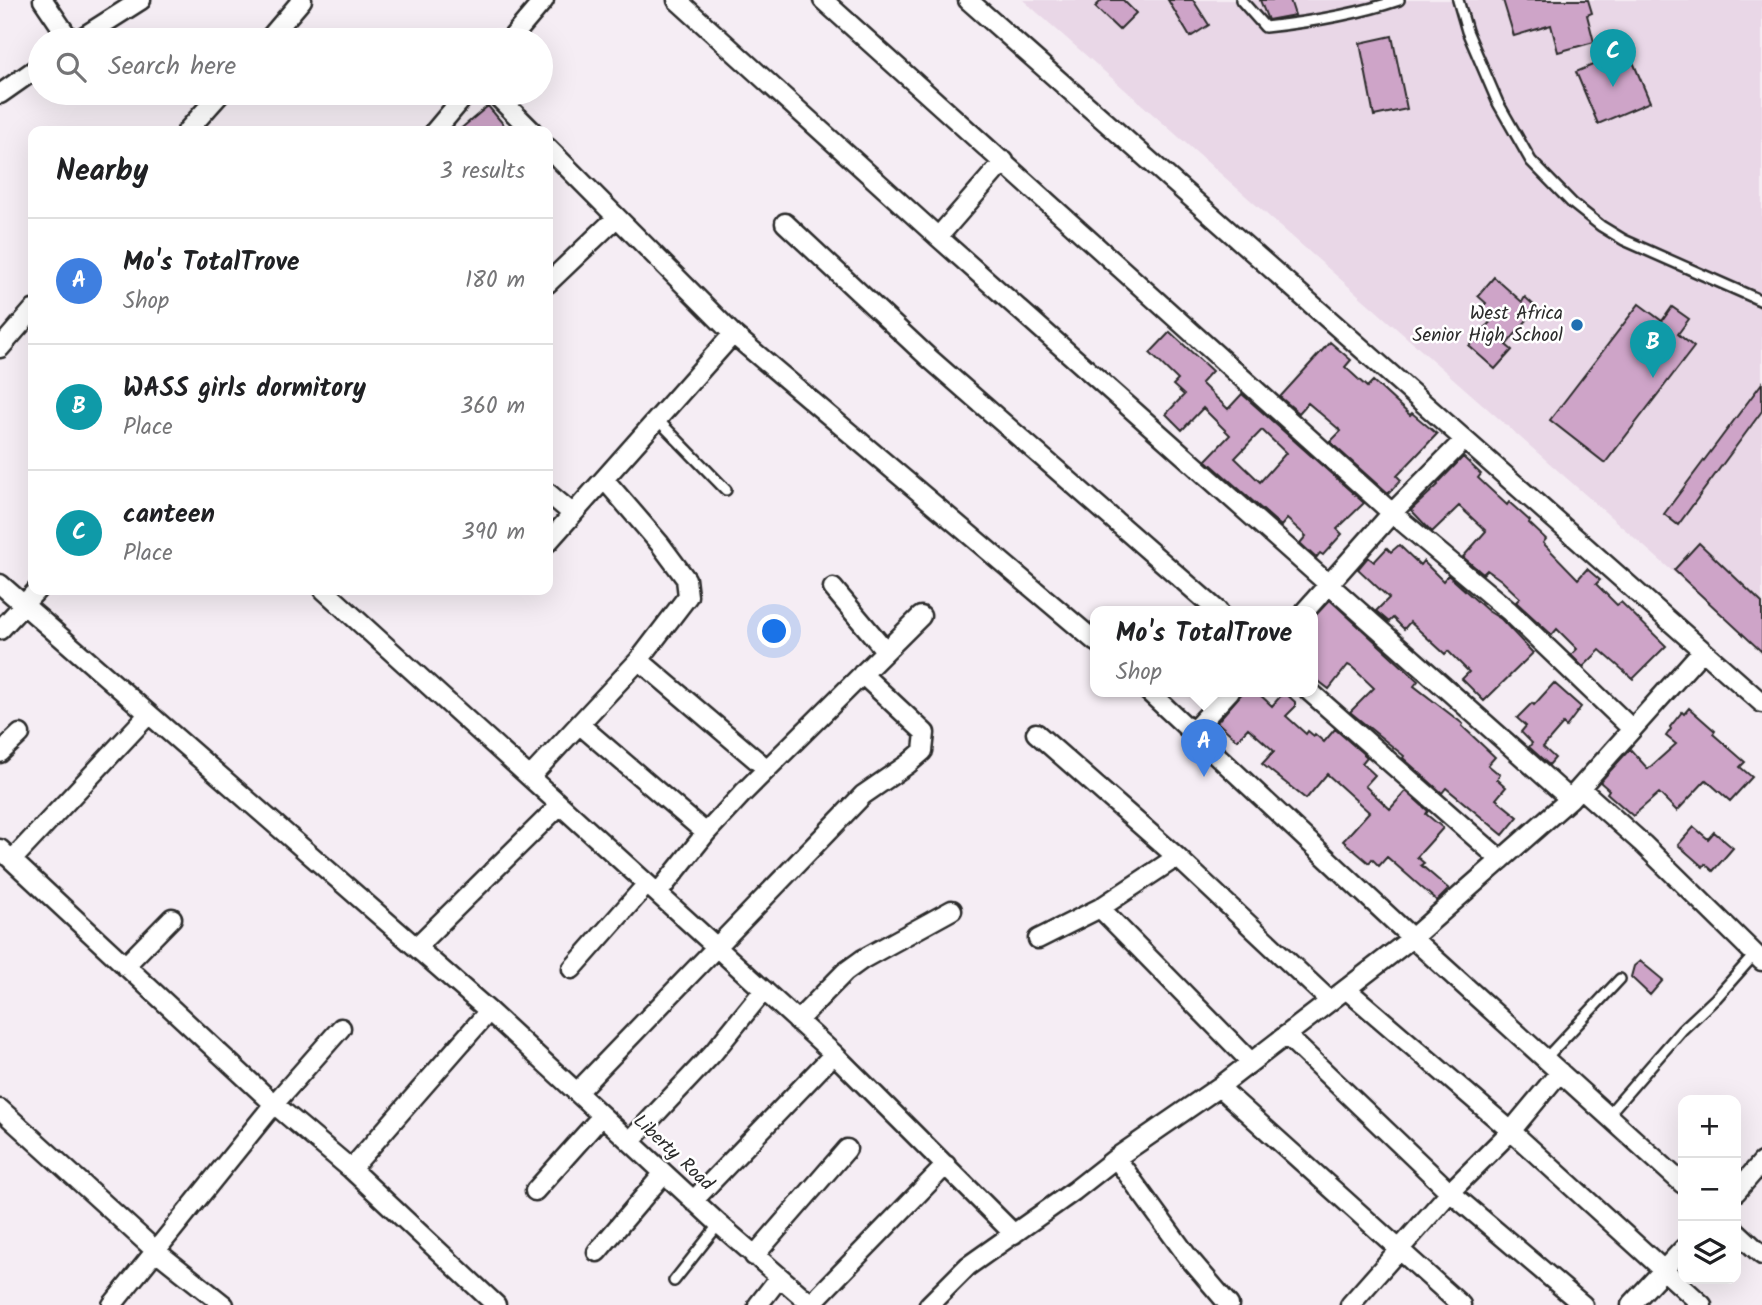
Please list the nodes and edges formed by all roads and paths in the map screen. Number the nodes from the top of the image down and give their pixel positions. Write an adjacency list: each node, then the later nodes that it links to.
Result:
1 (43, 0): 11 (street)
2 (141, 0): 12 (street)
3 (302, 0): 13 (street)
4 (544, 0): 14 (street)
5 (677, 0): 27 (street)
6 (823, 0): 24 (street)
7 (968, 0): 34 (street)
8 (1241, 0): 9 (lane)
9 (1399, 0)
10 (1458, 0): 29 (lane)
11 (62, 28)
12 (97, 28)
13 (278, 28)
14 (520, 28)
15 (28, 74): 16 (street)
16 (0, 94)
17 (210, 105): 20 (street)
18 (457, 105): 21 (street)
19 (506, 105): 22 (street)
20 (191, 126)
21 (439, 126)
22 (527, 126)
23 (553, 153): 25 (street)
24 (1004, 161): 27 (street); 38 (street)
25 (616, 218): 28 (street); 31 (street)
26 (785, 223): 47 (street)
27 (938, 237): 42 (street)
28 (553, 279)
29 (1762, 300)
30 (28, 316): 32 (street)
31 (733, 334): 33 (street); 51 (street)
32 (0, 348)
33 (657, 419): 35 (street); 36 (lane)
34 (1464, 440): 38 (street); 53 (street)
35 (604, 479): 39 (street); 54 (street)
36 (726, 490)
37 (553, 497): 39 (street)
38 (1392, 513): 42 (street); 62 (street)
39 (573, 514): 40 (street)
40 (553, 536)
41 (0, 584): 46 (street, Liberty Road)
42 (1330, 584): 48 (street); 69 (street)
43 (834, 588): 52 (street)
44 (32, 595): 46 (street)
45 (330, 595): 68 (street)
46 (24, 604): 50 (street); 60 (street, Liberty Road)
47 (1212, 606)
48 (1310, 606)
49 (921, 616): 52 (street)
50 (0, 630)
51 (1090, 636)
52 (885, 650): 55 (street)
53 (1702, 651): 59 (street); 62 (street)
54 (639, 660): 61 (street); 67 (street)
55 (862, 674): 67 (street); 82 (street)
56 (1154, 697): 63 (street)
57 (1224, 697): 63 (street)
58 (1316, 697): 74 (street)
59 (1762, 703)
60 (148, 715): 72 (street); 81 (street, Liberty Road)
61 (579, 724): 68 (street); 71 (street)
62 (1632, 729): 69 (street)
63 (1192, 732): 79 (street)
64 (1036, 733): 73 (street)
65 (20, 734): 66 (street)
66 (0, 753)
67 (767, 769): 71 (street)
68 (530, 777): 70 (street)
69 (1575, 794): 74 (street); 83 (street)
70 (560, 805): 75 (street); 81 (street)
71 (706, 833): 75 (street)
72 (6, 855): 84 (street)
73 (1177, 857): 76 (street); 89 (street)
74 (1501, 860): 79 (street)
75 (653, 888): 82 (street); 85 (street)
76 (1100, 908): 80 (street); 96 (street)
77 (952, 911): 91 (street)
78 (172, 918): 84 (street)
79 (1412, 938): 87 (street); 95 (street)
80 (1038, 939)
81 (416, 947): 90 (street, Liberty Road)
82 (717, 947): 88 (street); 99 (street)
83 (1758, 957): 103 (lane)
84 (125, 965): 100 (street)
85 (572, 969)
86 (1620, 979): 95 (lane)
87 (1346, 989): 89 (street); 104 (street)
88 (764, 990): 91 (street); 105 (street)
89 (1330, 1001): 93 (street)
90 (489, 1011): 99 (street, Liberty Road); 110 (street)
91 (797, 1021): 94 (street)
92 (341, 1028): 100 (street)
93 (1286, 1035): 96 (street); 115 (street)
94 (834, 1054): 109 (street); 116 (street)
95 (1545, 1059): 97 (street)
96 (1251, 1062): 98 (street)
97 (1560, 1072): 103 (street); 104 (street)
98 (1219, 1087): 107 (street); 121 (street)
99 (577, 1092): 102 (street, Liberty Road)
100 (274, 1104): 110 (street); 120 (street)
101 (0, 1109): 120 (street)
102 (603, 1115): 105 (street, Liberty Road); 114 (street)
103 (1607, 1115): 112 (street)
104 (1511, 1131): 115 (street); 126 (street)
105 (630, 1142): 111 (street, Liberty Road)
106 (847, 1149): 125 (street)
107 (1115, 1158): 118 (street); 135 (street)
108 (1762, 1163): 113 (street)
109 (946, 1165): 118 (street); 133 (street)
110 (351, 1169): 129 (street)
111 (664, 1173): 116 (street, Liberty Road); 122 (street)
112 (1678, 1179)
113 (1741, 1186)
114 (535, 1191)
115 (1450, 1192): 121 (street); 138 (street)
116 (694, 1201): 117 (street, Liberty Road)
117 (719, 1224): 125 (street, Liberty Road); 128 (lane)
118 (1014, 1234): 134 (street)
119 (1741, 1236): 124 (street)
120 (156, 1251): 130 (street); 131 (street)
121 (1398, 1251): 136 (street); 137 (street)
122 (597, 1252)
123 (1678, 1254): 126 (street)
124 (1762, 1255)
125 (754, 1256): 127 (street, Liberty Road)
126 (1663, 1271): 139 (street); 140 (street)
127 (779, 1278): 132 (street); 133 (street, Liberty Road)
128 (674, 1281)
129 (492, 1304)
130 (112, 1305)
131 (224, 1305)
132 (758, 1305)
133 (811, 1305)
134 (929, 1305)
135 (1228, 1305)
136 (1350, 1305)
137 (1461, 1305)
138 (1583, 1305)
139 (1631, 1305)
140 (1702, 1305)

